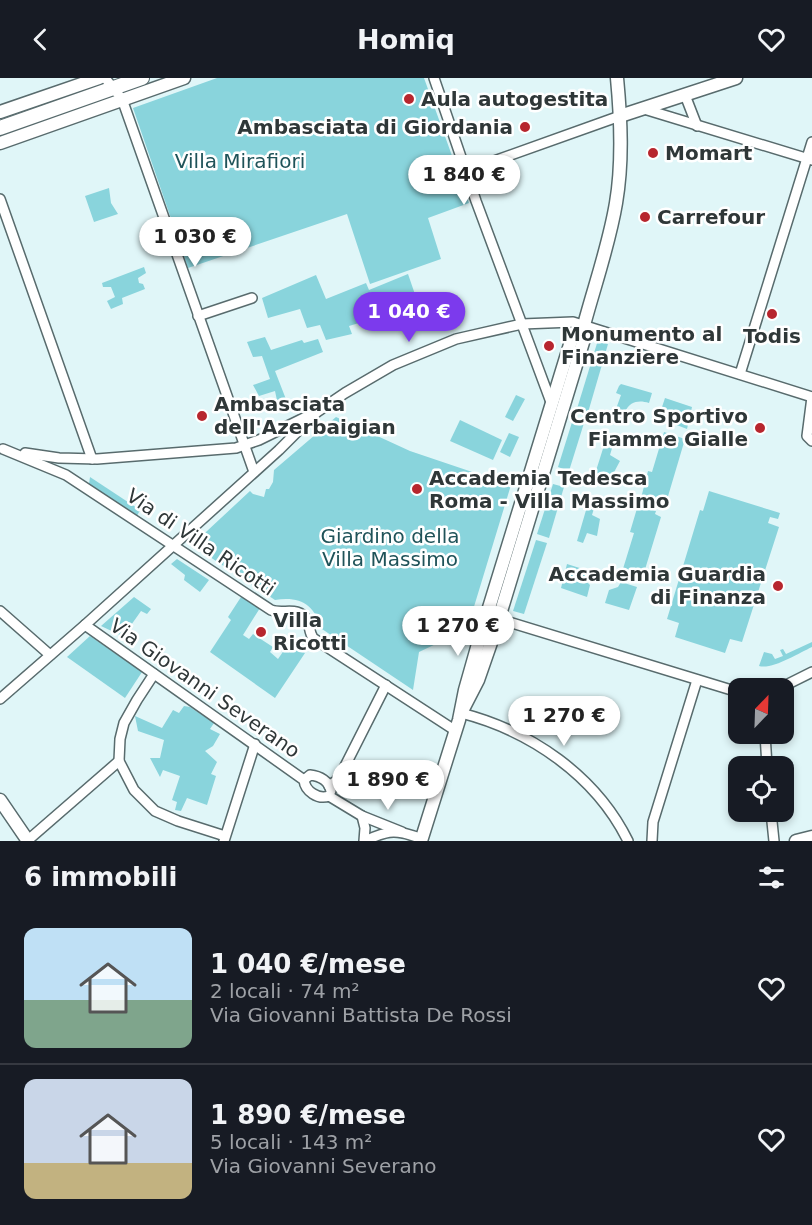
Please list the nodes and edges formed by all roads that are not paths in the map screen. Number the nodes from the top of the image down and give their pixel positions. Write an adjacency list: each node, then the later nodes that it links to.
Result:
1 (142, 78): 6 (main road)
2 (184, 78): 8 (street)
3 (434, 78): 17 (street)
4 (617, 78): 11 (street)
5 (736, 78): 7 (street)
6 (101, 82): 8 (street); 10 (street); 13 (main road)
7 (685, 95): 9 (street); 12 (street)
8 (122, 99): 15 (street); 20 (street)
9 (644, 109): 11 (street); 12 (street)
10 (0, 112)
11 (620, 116): 17 (street); 22 (street)
12 (697, 126): 16 (street)
13 (0, 128)
14 (812, 142): 16 (street)
15 (0, 143)
16 (809, 159): 23 (street)
17 (466, 171): 21 (street)
18 (0, 199): 31 (street)
19 (252, 298): 20 (street)
20 (198, 316): 28 (street)
21 (522, 324): 22 (street); 25 (street); 26 (street)
22 (584, 325): 23 (street); 25 (street); 33 (street)
23 (740, 374): 24 (street)
24 (812, 397): 27 (street)
25 (552, 405): 33 (street)
26 (317, 412): 28 (street); 34 (street)
27 (812, 441)
28 (243, 446): 31 (street); 34 (street)
29 (2, 448): 30 (street); 32 (street, Via di Villa Ricotti)
30 (58, 458): 31 (street); 32 (street)
31 (92, 459)
32 (57, 470): 37 (street, Via di Villa Ricotti)
33 (539, 470): 35 (street); 36 (street)
34 (254, 472): 37 (street)
35 (516, 522): 36 (street); 49 (street)
36 (526, 533): 39 (street)
37 (173, 544): 40 (street); 46 (street, Via di Villa Ricotti)
38 (0, 611): 41 (street)
39 (499, 619): 44 (street); 49 (street)
40 (85, 626): 41 (street); 43 (street, Via Giovanni Severano)
41 (50, 655): 48 (street)
42 (812, 672): 45 (street)
43 (154, 674): 51 (street, Via Giovanni Severano); 52 (street)
44 (697, 680): 47 (street); 59 (street)
45 (794, 681)
46 (386, 685): 50 (street, Via di Villa Ricotti); 54 (street)
47 (728, 689)
48 (0, 699)
49 (461, 713): 50 (street); 62 (street)
50 (456, 731): 63 (street)
51 (255, 744): 53 (street, Via Giovanni Severano); 61 (street)
52 (118, 761): 61 (street); 64 (street)
53 (304, 780): 54 (street, Via Giovanni Severano); 54 (street, Via Giovanni Severano)
54 (329, 791): 56 (street, Via Giovanni Severano)
55 (0, 800): 64 (street)
56 (362, 816): 58 (street, Via Giovanni Severano); 65 (street)
57 (772, 822): 66 (street)
58 (402, 832): 63 (street, Via Giovanni Severano); 65 (street)
59 (651, 836)
60 (812, 837): 67 (street)
61 (224, 838)
62 (627, 838)
63 (422, 840)
64 (28, 841)
65 (365, 841)
66 (774, 841)
67 (796, 841)

